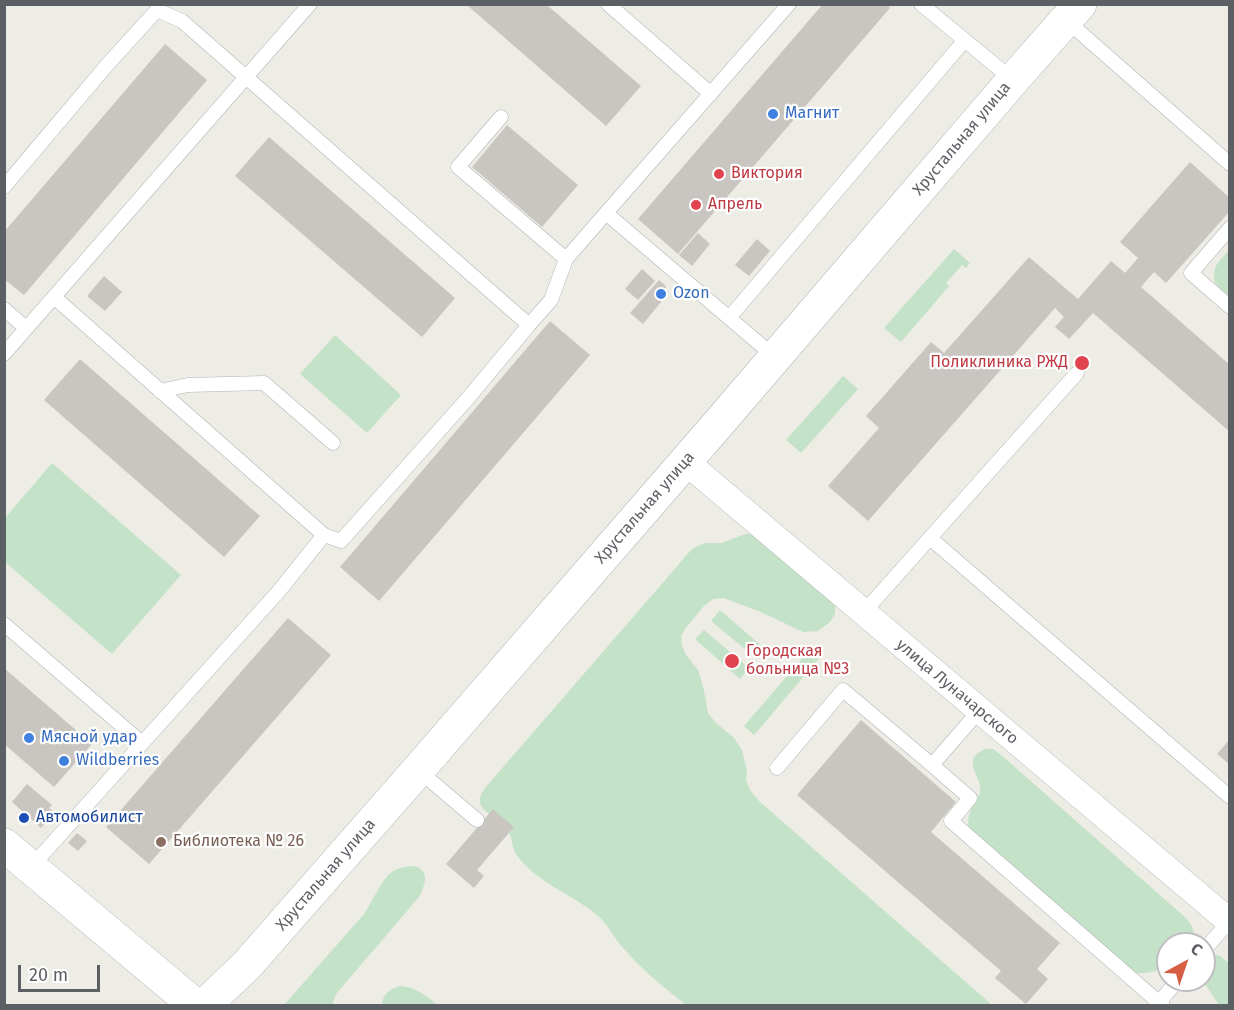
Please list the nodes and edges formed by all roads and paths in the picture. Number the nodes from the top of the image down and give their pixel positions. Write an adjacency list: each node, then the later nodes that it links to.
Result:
1 (310, 4): 7 (lane)
2 (608, 4): 9 (lane)
3 (789, 4): 9 (lane)
4 (921, 4): 6 (lane)
5 (1073, 12): 8 (main road, Хрустальная улица); 11 (lane)
6 (964, 41): 8 (lane); 19 (lane)
7 (246, 77): 12 (lane); 16 (lane); 20 (lane)
8 (1013, 80): 23 (main road, Хрустальная улица)
9 (711, 94): 13 (lane)
10 (501, 117): 15 (lane)
11 (1230, 164)
12 (4, 187)
13 (606, 213): 15 (lane); 19 (lane)
14 (1230, 228): 17 (lane)
15 (566, 259): 20 (lane)
16 (54, 297): 21 (lane); 25 (lane)
17 (1230, 307)
18 (4, 309): 21 (lane)
19 (729, 318): 23 (lane)
20 (529, 325): 28 (lane)
21 (26, 328): 22 (lane)
22 (4, 354)
23 (775, 358): 27 (main road, Хрустальная улица)
24 (1077, 373): 29 (lane)
25 (160, 392): 26 (lane); 28 (lane)
26 (333, 443)
27 (686, 462): 30 (street, улица Луначарского); 36 (main road, Хрустальная улица)
28 (324, 535): 33 (lane)
29 (930, 538): 30 (lane); 37 (lane)
30 (863, 612): 32 (street, улица Луначарского)
31 (4, 624): 33 (lane)
32 (980, 711): 34 (lane); 41 (street, улица Луначарского)
33 (142, 743): 40 (lane)
34 (932, 765): 35 (lane); 44 (lane)
35 (777, 768)
36 (418, 770): 38 (lane); 46 (main road, Хрустальная улица)
37 (1230, 797)
38 (477, 820)
39 (5, 846): 40 (main road)
40 (31, 867): 45 (main road)
41 (1229, 922): 42 (lane)
42 (1216, 937)
43 (1168, 992): 44 (lane)
44 (1159, 1004)
45 (196, 1005)
46 (204, 1005)

